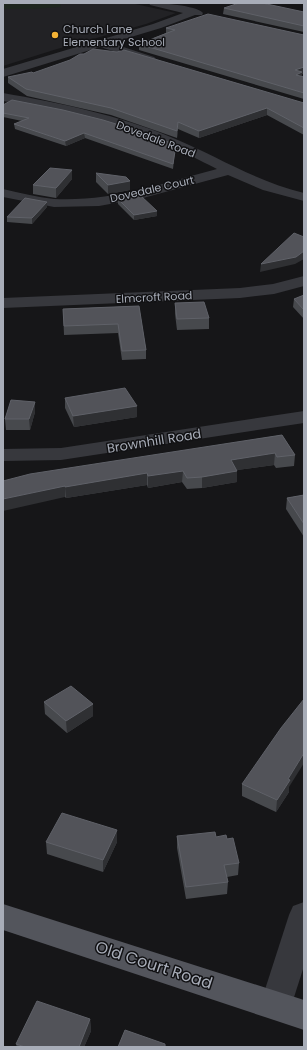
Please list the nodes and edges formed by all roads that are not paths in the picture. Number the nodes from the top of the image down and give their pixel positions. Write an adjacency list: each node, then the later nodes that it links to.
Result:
1 (154, 3): 2 (street)
2 (195, 12): 3 (street); 4 (street)
3 (210, 16)
4 (98, 43): 5 (street); 6 (street)
5 (158, 61)
6 (3, 73)
7 (3, 97): 8 (street, Dovedale Road)
8 (229, 170): 9 (street, Dovedale Court); 10 (street, Dovedale Road)
9 (3, 193)
10 (304, 197)
11 (304, 281): 12 (street, Elmcroft Road)
12 (3, 303)
13 (303, 418): 14 (street, Brownhill Road)
14 (3, 455)
15 (304, 915): 17 (street)
16 (3, 917): 17 (main road, Old Court Road)
17 (290, 1010)

